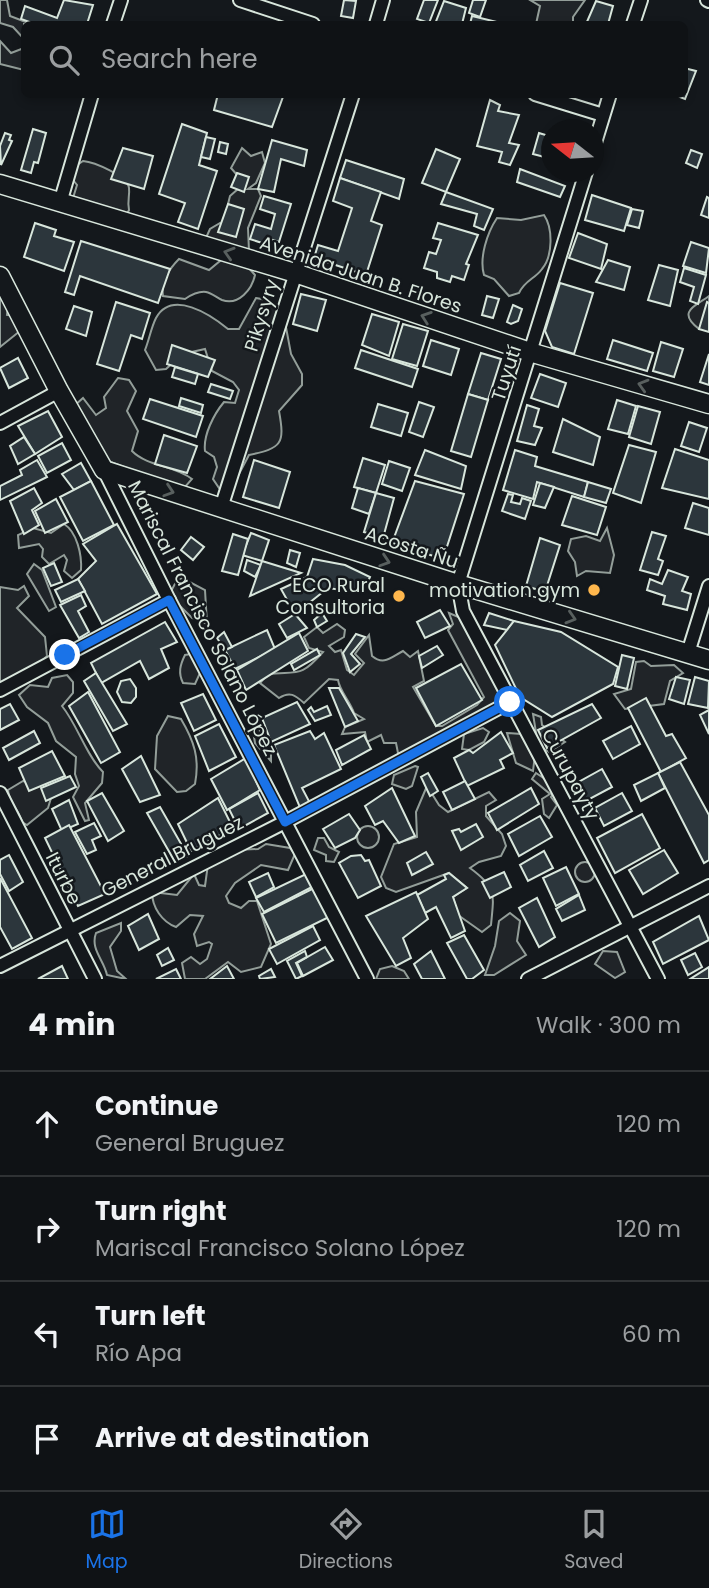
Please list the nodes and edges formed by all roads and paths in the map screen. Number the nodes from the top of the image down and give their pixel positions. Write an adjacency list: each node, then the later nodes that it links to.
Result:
1 (121, 0): 5 (street)
2 (240, 0): 6 (street)
3 (383, 0): 7 (street)
4 (641, 0): 8 (street)
5 (114, 21)
6 (304, 21)
7 (377, 21)
8 (634, 21)
9 (91, 98): 17 (street)
10 (352, 98): 18 (street, Pikysyry)
11 (547, 98): 13 (street)
12 (609, 98): 13 (street)
13 (603, 116): 14 (street)
14 (602, 119)
15 (583, 182): 20 (street, Tuyutí)
16 (0, 184): 17 (street, Avenida Juan B. Flores)
17 (60, 203): 18 (street, Avenida Juan B. Flores, one-way to 17)
18 (295, 273): 20 (street, Avenida Juan B. Flores, one-way to 18); 25 (street, Pikysyry)
19 (0, 276): 21 (street, Mariscal Francisco Solano López)
20 (533, 353): 22 (street, Avenida Juan B. Flores, one-way to 20); 26 (street, Tuyutí)
21 (59, 391): 23 (street); 24 (street, Mariscal Francisco Solano López)
22 (709, 404)
23 (0, 423)
24 (104, 470): 25 (street, Acosta Ñu, one-way to 25); 28 (street, Mariscal Francisco Solano López)
25 (221, 508): 26 (street, Acosta Ñu, one-way to 26)
26 (458, 584): 29 (street, Acosta Ñu, one-way to 29); 32 (street, Curupayty)
27 (709, 586): 29 (street)
28 (169, 600): 31 (street); 34 (street, Mariscal Francisco Solano López)
29 (688, 653): 30 (street, Acosta Ñu)
30 (709, 660)
31 (0, 690)
32 (510, 702): 34 (street, General Bruguez); 36 (street, Curupayty)
33 (0, 793): 37 (street, Iturbe)
34 (285, 822): 37 (street, General Bruguez); 40 (street, Mariscal Francisco Solano López)
35 (709, 886): 36 (street)
36 (630, 926): 41 (street); 42 (street, Curupayty)
37 (68, 930): 38 (street, General Bruguez); 39 (street, Iturbe)
38 (0, 966)
39 (95, 979)
40 (367, 979)
41 (528, 979)
42 (658, 979)

